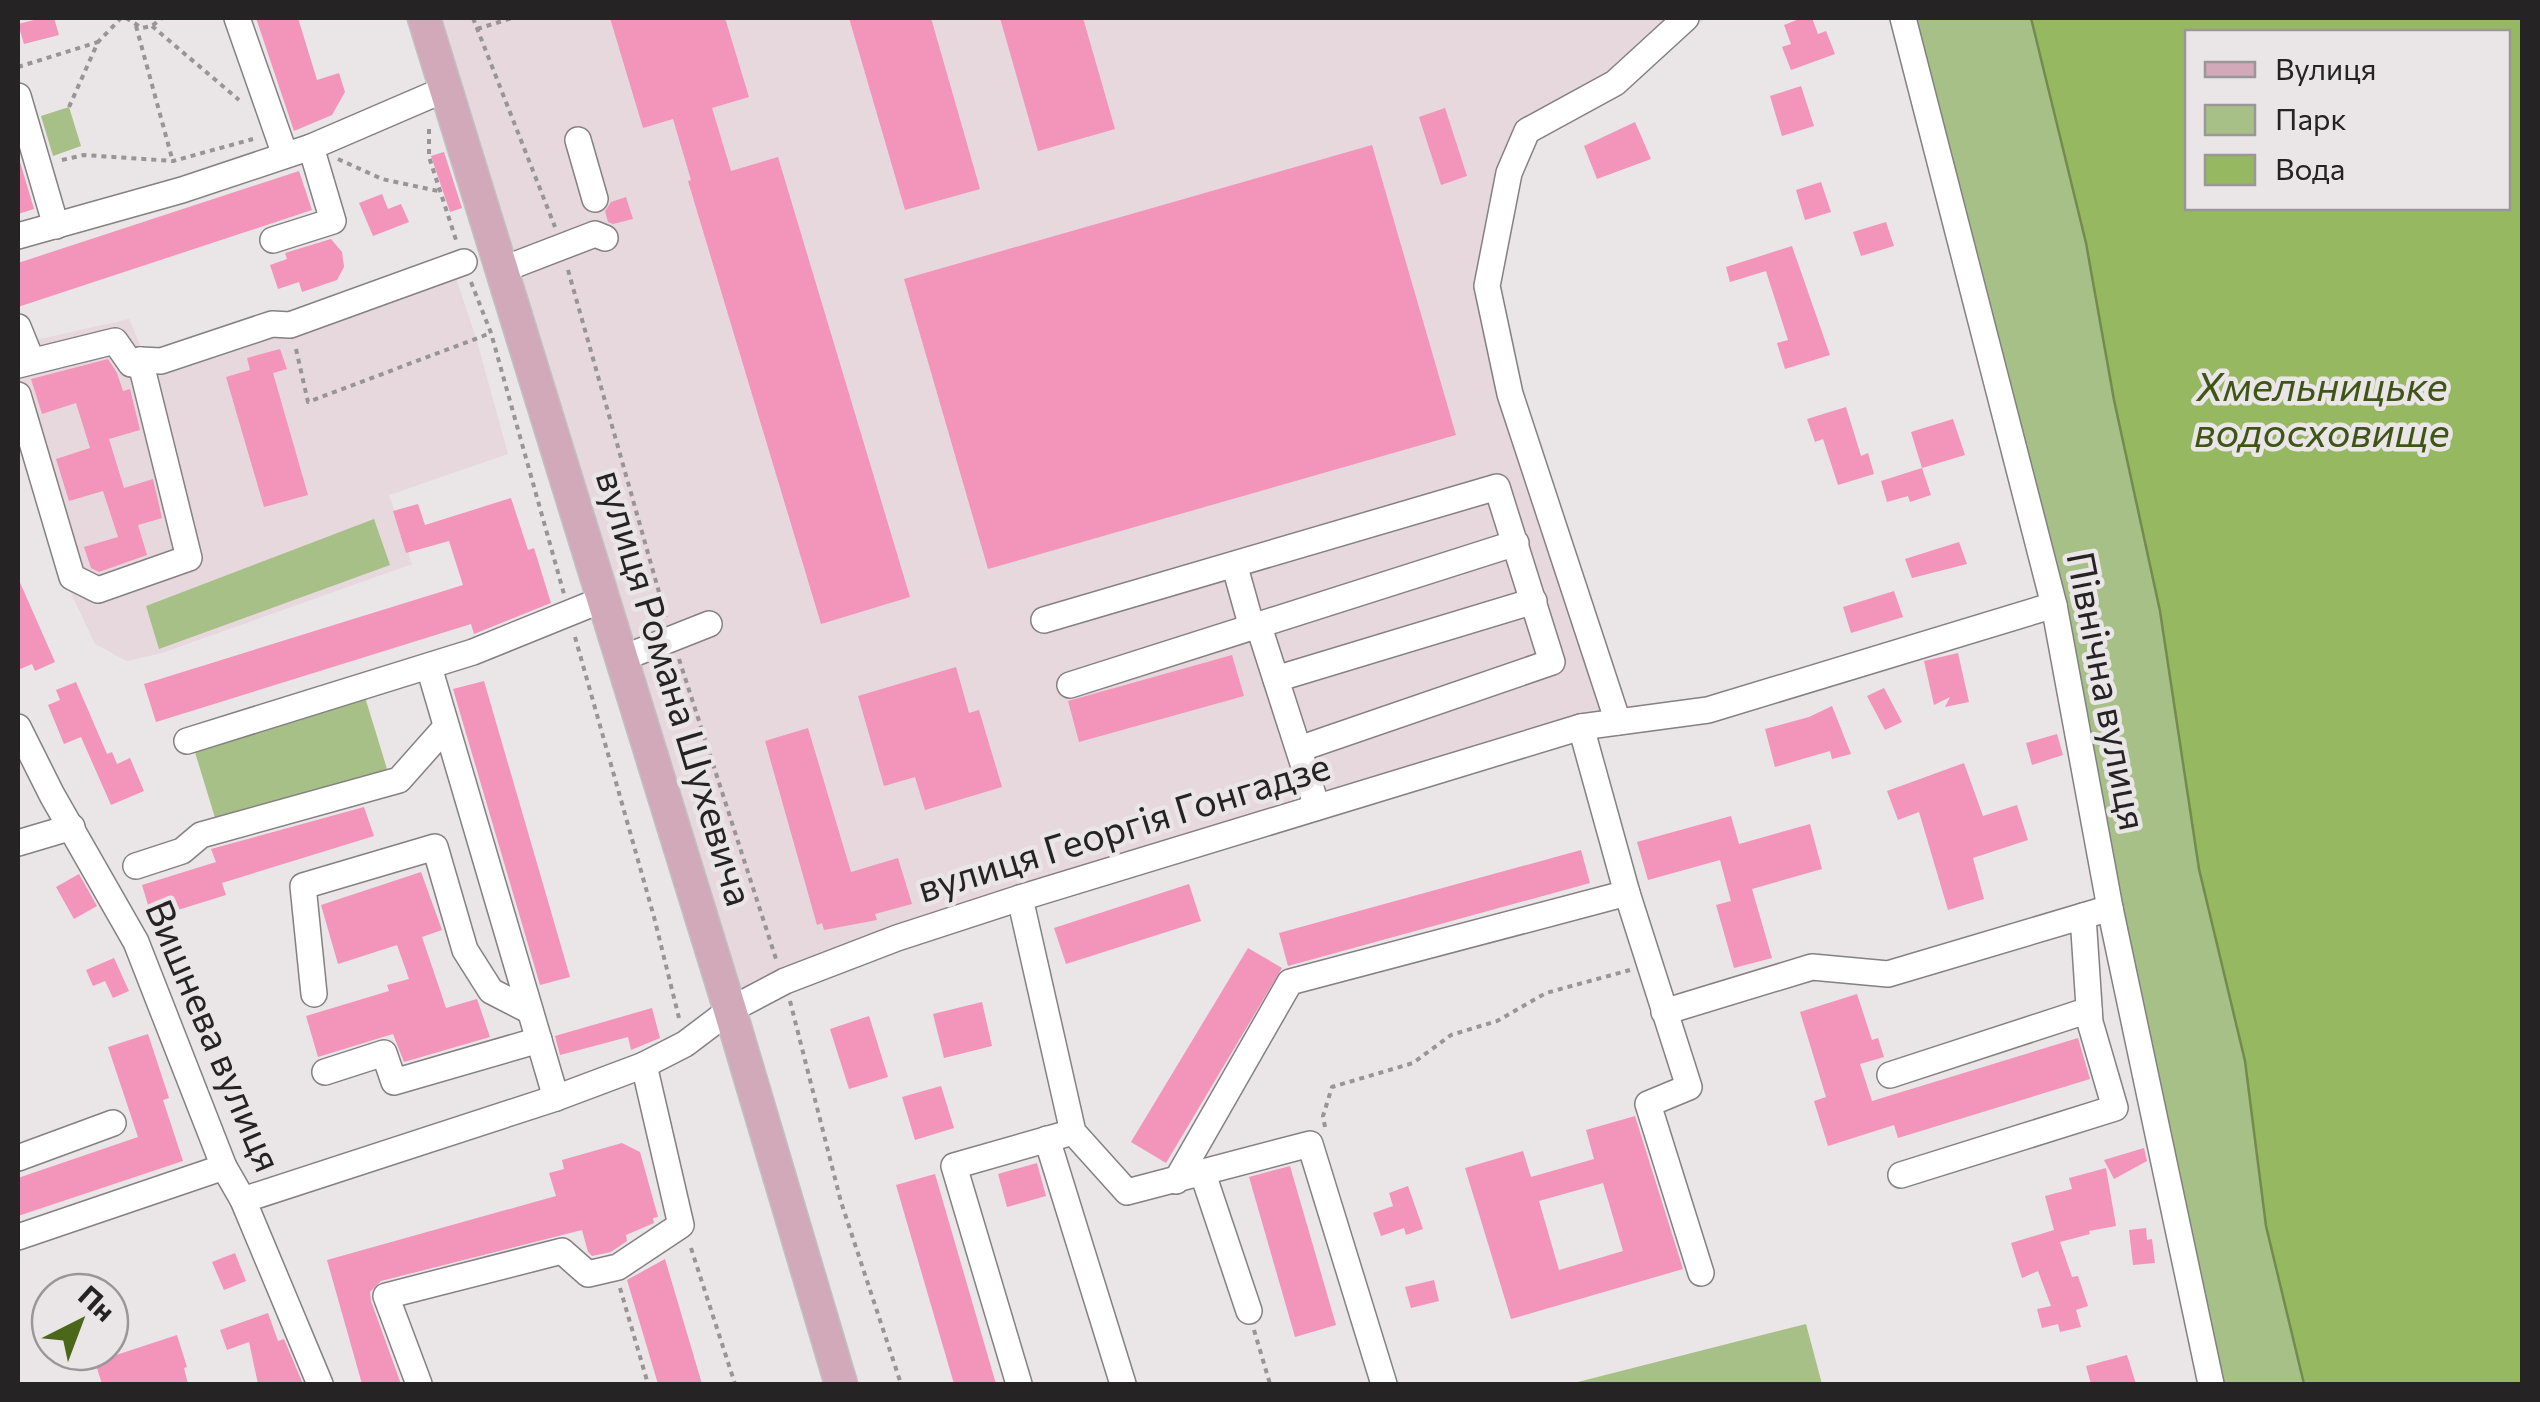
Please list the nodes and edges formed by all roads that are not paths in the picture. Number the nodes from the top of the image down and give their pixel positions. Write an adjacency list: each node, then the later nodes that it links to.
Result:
1 (238, 18): 8 (street)
2 (424, 18): 5 (main road, вулиця Романа Шухевича)
3 (1686, 18): 31 (street)
4 (1903, 18): 23 (street, Північна вулиця)
5 (448, 88): 9 (street); 14 (main road, вулиця Романа Шухевича)
6 (18, 96): 10 (street)
7 (578, 140): 14 (street)
8 (281, 144): 9 (street); 10 (street)
9 (310, 147): 12 (street)
10 (56, 226): 11 (street)
11 (18, 236)
12 (272, 240)
13 (464, 262): 16 (street)
14 (504, 269): 21 (main road, вулиця Романа Шухевича)
15 (18, 328): 17 (street)
16 (140, 360): 17 (street); 18 (street)
17 (24, 362)
18 (18, 395)
19 (1516, 543): 20 (street); 22 (street); 26 (street)
20 (1235, 567): 24 (street); 26 (street)
21 (604, 600): 27 (main road, вулиця Романа Шухевича); 28 (street)
22 (1534, 601): 29 (street); 36 (street)
23 (2054, 604): 31 (street, вулиця Георгія Гонгадзе); 43 (street, Північна вулиця)
24 (1044, 620)
25 (709, 624): 27 (street)
26 (1256, 626): 29 (street); 30 (street)
27 (622, 658): 46 (main road, вулиця Романа Шухевича)
28 (429, 667): 33 (street); 35 (street)
29 (1276, 679): 36 (street)
30 (1070, 685)
31 (1618, 722): 34 (street, вулиця Георгія Гонгадзе)
32 (18, 727): 38 (street, Вишнева вулиця)
33 (446, 727): 40 (street); 48 (street)
34 (1581, 727): 37 (street, вулиця Георгія Гонгадзе); 41 (street)
35 (187, 741)
36 (1299, 749): 37 (street)
37 (1318, 807): 42 (street, вулиця Георгія Гонгадзе)
38 (72, 827): 39 (street); 59 (street, Вишнева вулиця)
39 (18, 843)
40 (136, 866)
41 (1626, 893): 49 (street); 62 (street)
42 (1020, 898): 46 (street, вулиця Георгія Гонгадзе); 56 (street)
43 (2110, 908): 44 (street); 73 (street, Північна вулиця)
44 (2084, 916): 47 (street); 49 (street)
45 (314, 994): 48 (street)
46 (730, 1010): 51 (street, вулиця Георгія Гонгадзе); 69 (main road, вулиця Романа Шухевича)
47 (2089, 1010): 53 (street); 61 (street)
48 (530, 1011): 50 (street)
49 (1664, 1012): 65 (street)
50 (538, 1040): 52 (street); 54 (street)
51 (644, 1066): 54 (street, вулиця Георгія Гонгадзе); 68 (street)
52 (325, 1072)
53 (1890, 1075)
54 (556, 1098): 63 (street, вулиця Георгія Гонгадзе)
55 (113, 1124): 58 (street)
56 (1074, 1132): 57 (street); 62 (street)
57 (1047, 1139): 70 (street); 71 (street)
58 (18, 1158)
59 (224, 1167): 63 (street, Вишнева вулиця); 64 (street)
60 (1204, 1174): 62 (street); 66 (street); 72 (street)
61 (1901, 1175)
62 (1176, 1180)
63 (243, 1200): 67 (street, Вишнева вулиця)
64 (18, 1237)
65 (1701, 1273)
66 (1248, 1311)
67 (320, 1384)
68 (419, 1384)
69 (841, 1384)
70 (1020, 1384)
71 (1122, 1384)
72 (1384, 1384)
73 (2211, 1384)

